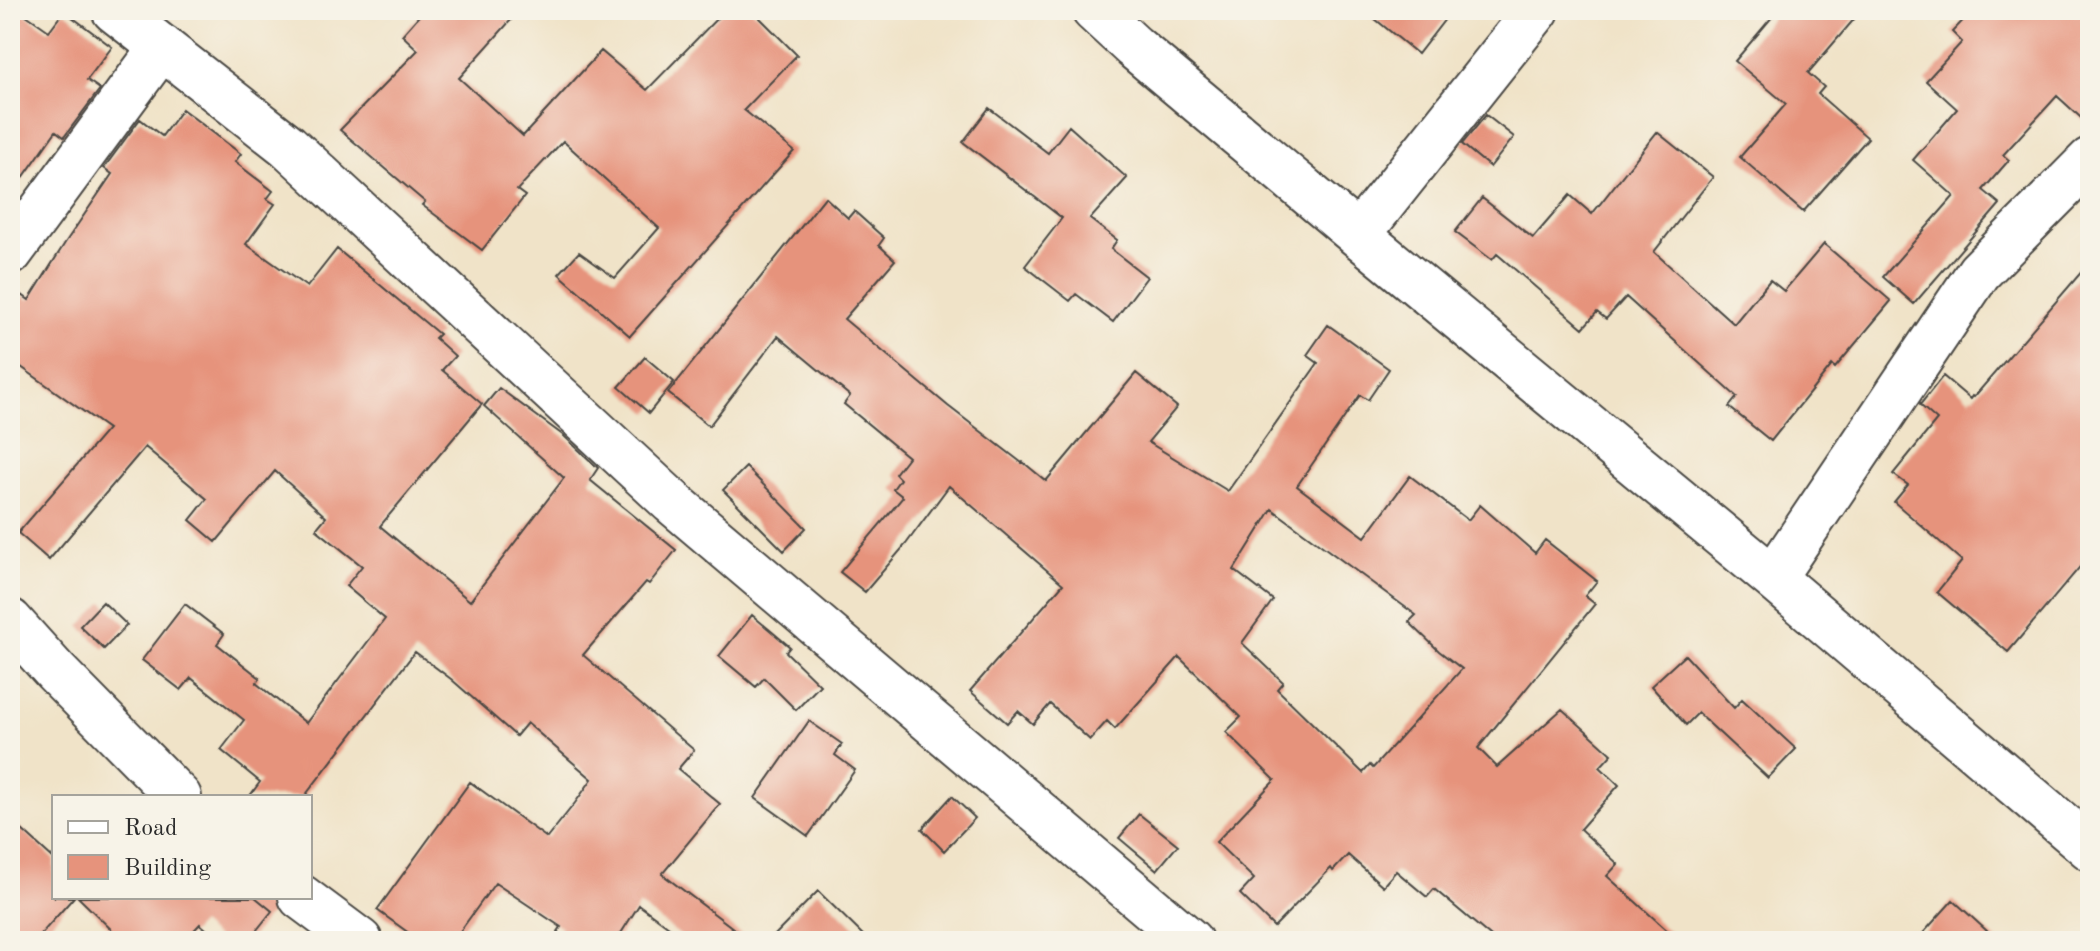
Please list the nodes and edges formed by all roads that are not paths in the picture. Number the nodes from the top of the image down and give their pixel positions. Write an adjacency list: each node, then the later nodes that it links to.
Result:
1 (114, 10): 4 (street)
2 (1094, 10): 6 (street)
3 (1537, 10): 6 (street)
4 (162, 47): 7 (street); 14 (street)
5 (2090, 160): 8 (street)
6 (1358, 235): 8 (street)
7 (10, 253)
8 (1773, 578): 11 (street)
9 (10, 621): 10 (street)
10 (177, 795)
11 (2090, 848)
12 (304, 899): 13 (street)
13 (360, 941)
14 (1190, 941)

